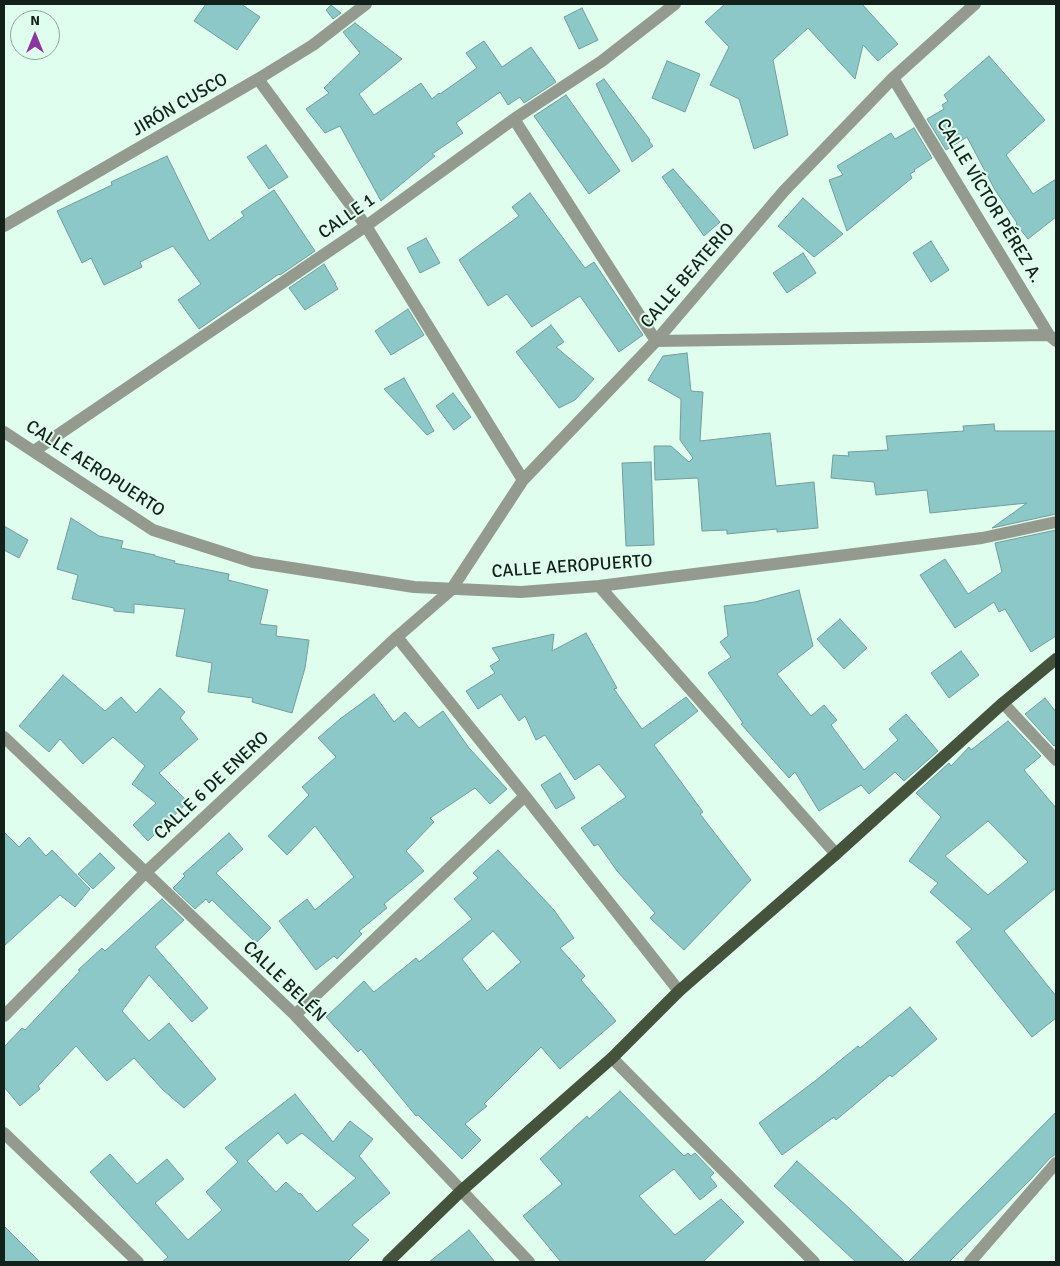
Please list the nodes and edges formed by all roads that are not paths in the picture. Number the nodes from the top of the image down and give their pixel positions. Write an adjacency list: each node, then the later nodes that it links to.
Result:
1 (676, 4): 6 (street, CALLE 1)
2 (975, 4): 4 (street, CALLE BEATERIO)
3 (361, 6): 5 (street, JIRÓN CUSCO)
4 (893, 78): 9 (street, CALLE VÍCTOR PÉREZ A.); 10 (street, CALLE BEATERIO)
5 (258, 79): 7 (street, JIRÓN CUSCO); 8 (street)
6 (514, 119): 8 (street, CALLE 1); 10 (street)
7 (4, 226)
8 (366, 226): 12 (street, CALLE 1); 13 (street)
9 (1053, 338): 10 (street)
10 (656, 341): 13 (street, CALLE BEATERIO)
11 (4, 432): 12 (street, CALLE AEROPUERTO)
12 (34, 452): 16 (street, CALLE AEROPUERTO)
13 (523, 480): 16 (street, CALLE BEATERIO)
14 (1056, 522): 15 (street, CALLE AEROPUERTO)
15 (599, 586): 16 (street, CALLE AEROPUERTO); 23 (street)
16 (451, 590): 17 (street, CALLE 6 DE ENERO)
17 (397, 637): 22 (street); 24 (street, CALLE 6 DE ENERO)
18 (1056, 659): 19 (main road)
19 (1003, 703): 21 (street); 23 (main road)
20 (4, 737): 24 (street, CALLE BELÉN)
21 (1056, 760)
22 (525, 796): 25 (street); 26 (street)
23 (836, 854): 25 (main road)
24 (145, 873): 26 (street, CALLE BELÉN); 27 (street, CALLE 6 DE ENERO)
25 (678, 991): 28 (main road)
26 (295, 1015): 31 (street, CALLE BELÉN)
27 (4, 1016)
28 (612, 1058): 31 (main road); 35 (street)
29 (4, 1133): 32 (street)
30 (1056, 1162): 36 (street)
31 (461, 1191): 33 (main road); 34 (street, CALLE BELÉN)
32 (138, 1262)
33 (388, 1262)
34 (528, 1262)
35 (814, 1262)
36 (970, 1262)

